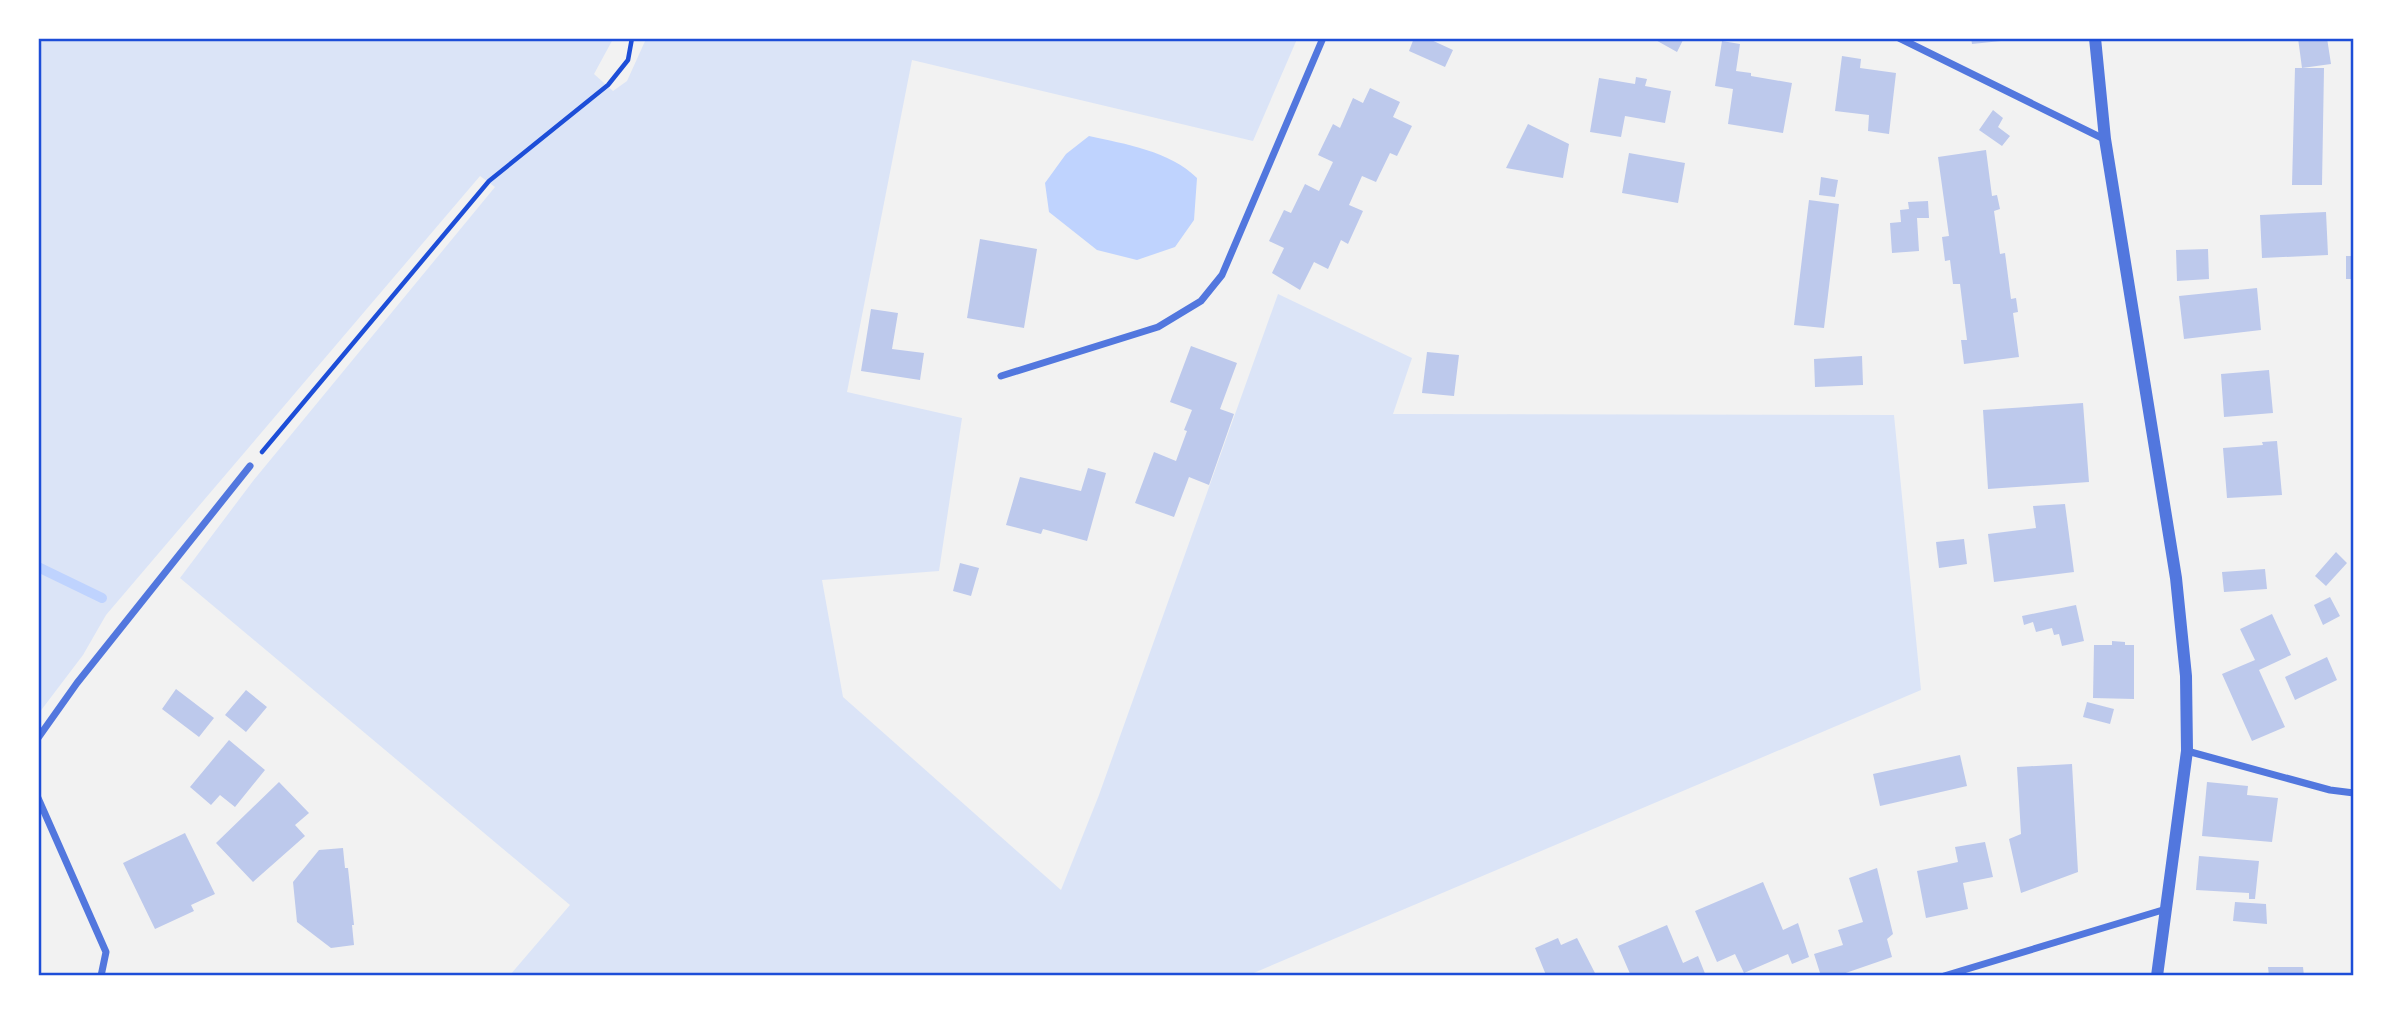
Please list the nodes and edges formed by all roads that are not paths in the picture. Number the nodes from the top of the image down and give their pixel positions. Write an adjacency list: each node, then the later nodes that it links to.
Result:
1 (1323, 38): 5 (street)
2 (1899, 38): 4 (street)
3 (2095, 38): 4 (street)
4 (2105, 139): 8 (street)
5 (1000, 376)
6 (250, 466): 7 (street)
7 (38, 738)
8 (2187, 751): 9 (street); 11 (street)
9 (2354, 793)
10 (38, 798): 12 (street)
11 (2167, 909): 13 (street); 14 (street)
12 (101, 975)
13 (1944, 975)
14 (2157, 975)

